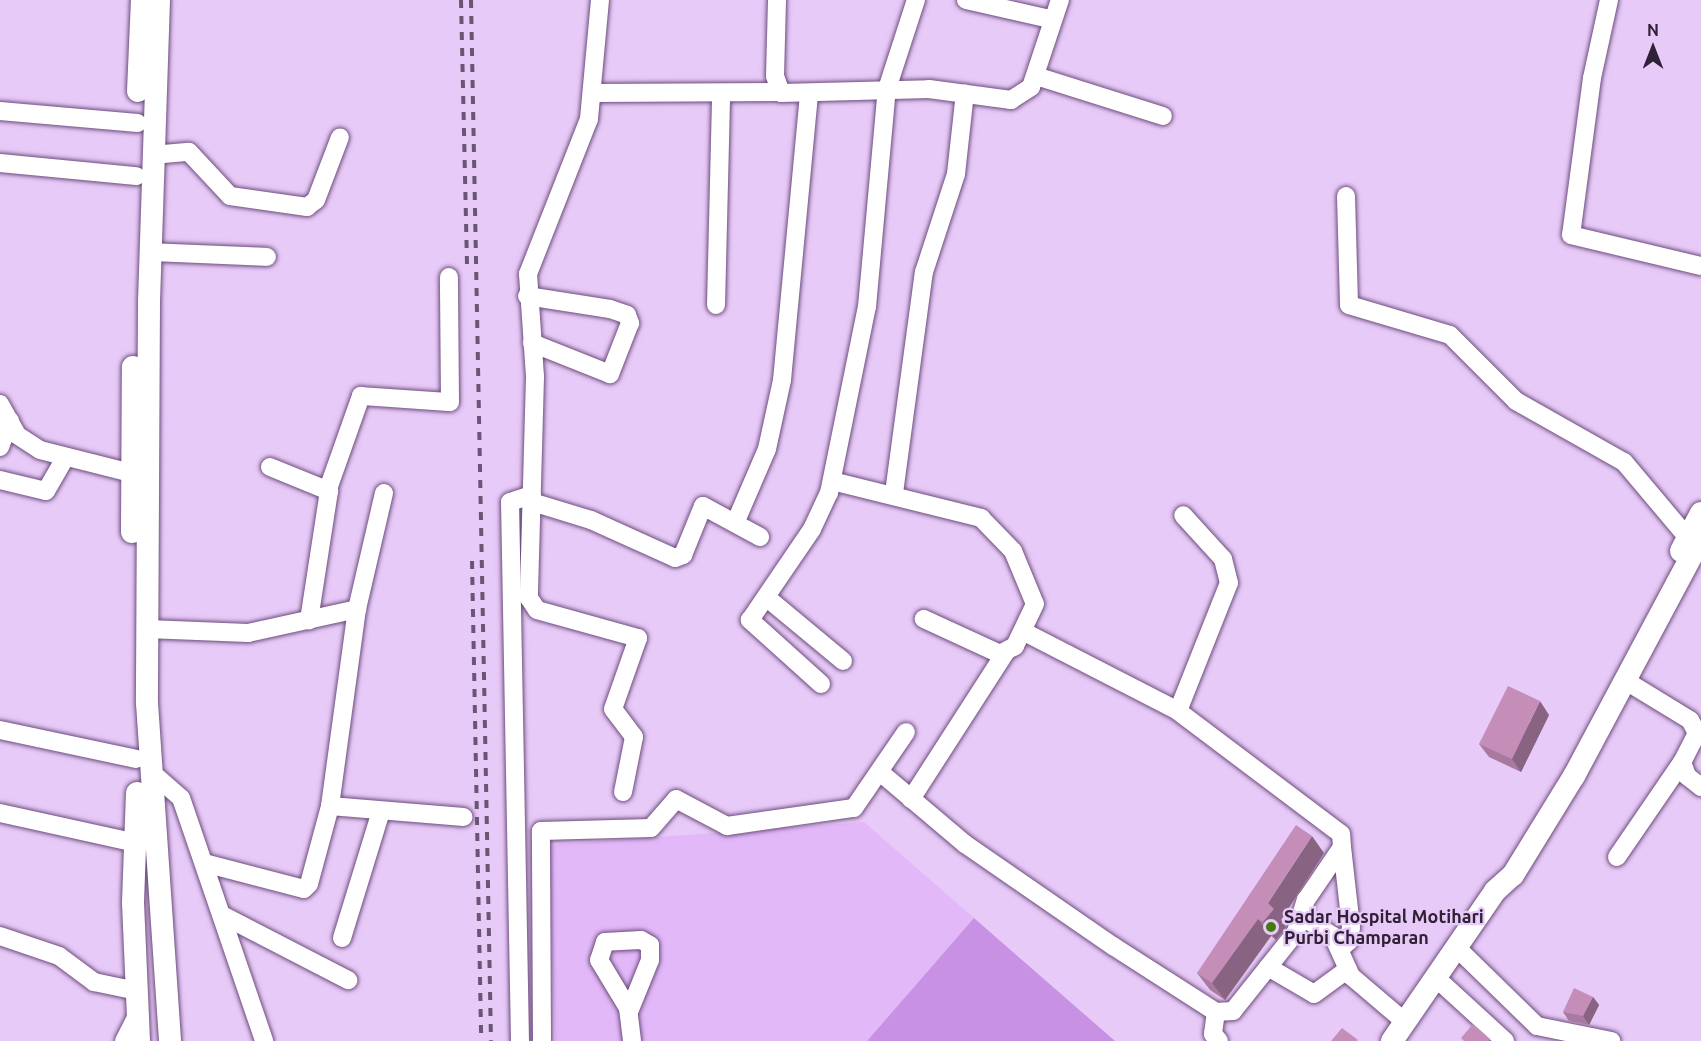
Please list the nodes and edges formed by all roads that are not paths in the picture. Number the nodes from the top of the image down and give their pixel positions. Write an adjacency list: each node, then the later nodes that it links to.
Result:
1 (142, 0): 19 (main road)
2 (159, 0): 21 (main road)
3 (600, 0): 13 (street)
4 (777, 0): 12 (street)
5 (916, 0): 11 (street)
6 (966, 0): 9 (street)
7 (1060, 0): 9 (street)
8 (1610, 0): 27 (street)
9 (1050, 19): 10 (street)
10 (1036, 76): 15 (street); 18 (street)
11 (887, 89): 14 (street); 15 (street); 39 (street)
12 (779, 92): 14 (street); 16 (street)
13 (593, 93): 16 (street); 29 (street)
14 (809, 93): 46 (street)
15 (965, 93): 42 (street)
16 (721, 94): 30 (street)
17 (0, 111): 19 (street)
18 (1163, 116)
19 (137, 123): 23 (main road)
20 (340, 137): 21 (street)
21 (152, 155): 25 (main road)
22 (0, 163): 23 (street)
23 (136, 176): 37 (main road)
24 (1346, 196): 48 (street)
25 (150, 252): 26 (street); 53 (main road)
26 (267, 257)
27 (1701, 266)
28 (449, 277): 40 (street)
29 (527, 296): 31 (street); 31 (street)
30 (716, 305)
31 (532, 343): 43 (street)
32 (0, 404): 33 (street)
33 (10, 421): 34 (street); 35 (street)
34 (0, 447)
35 (64, 460): 37 (street); 38 (street)
36 (270, 467): 40 (street)
37 (131, 473): 64 (main road)
38 (0, 480)
39 (832, 482): 42 (street); 49 (street)
40 (328, 489): 52 (street)
41 (384, 493): 50 (street)
42 (894, 494): 54 (street)
43 (532, 499): 46 (street); 67 (street); 98 (street)
44 (1701, 513): 48 (main road)
45 (1184, 515): 59 (street)
46 (736, 521): 47 (street)
47 (760, 537)
48 (1694, 538): 57 (main road); 77 (main road)
49 (766, 597): 56 (street); 58 (street)
50 (357, 609): 52 (street); 69 (street)
51 (924, 619): 55 (street)
52 (309, 620): 53 (street)
53 (147, 629): 64 (main road)
54 (1024, 632): 55 (street); 59 (street)
55 (1005, 653): 68 (street)
56 (843, 660)
57 (1626, 681): 61 (street); 77 (main road)
58 (821, 684)
59 (1178, 711): 73 (street)
60 (0, 730): 64 (street)
61 (1699, 730): 63 (street)
62 (906, 732): 65 (street)
63 (1682, 762): 66 (street); 75 (street)
64 (143, 765): 74 (main road); 76 (street)
65 (881, 774): 68 (street); 99 (street)
66 (1701, 787)
67 (623, 792)
68 (911, 799): 90 (street)
69 (330, 806): 70 (street); 76 (street)
70 (381, 811): 72 (street); 81 (street)
71 (0, 813): 74 (street)
72 (464, 818)
73 (1341, 847): 79 (street); 83 (street)
74 (144, 857): 88 (main road); 95 (main road); 96 (main road)
75 (1617, 857)
76 (208, 864): 78 (street)
77 (1495, 891): 82 (main road)
78 (224, 916): 87 (street); 97 (street)
79 (1301, 916): 83 (street); 84 (street)
80 (0, 936): 88 (street)
81 (342, 938)
82 (1456, 947): 86 (main road); 104 (street)
83 (1340, 949): 85 (street)
84 (1268, 967): 85 (street); 90 (street)
85 (1348, 969): 92 (street)
86 (1435, 977): 92 (main road); 103 (street)
87 (348, 980)
88 (137, 991): 91 (main road)
89 (629, 1012): 100 (street)
90 (1216, 1012): 101 (street)
91 (138, 1014): 93 (street); 94 (main road)
92 (1405, 1022): 102 (main road)
93 (124, 1041)
94 (139, 1041)
95 (156, 1041)
96 (170, 1041)
97 (264, 1041)
98 (520, 1041)
99 (542, 1041)
100 (632, 1041)
101 (1219, 1041)
102 (1392, 1041)
103 (1505, 1041)
104 (1611, 1041)

